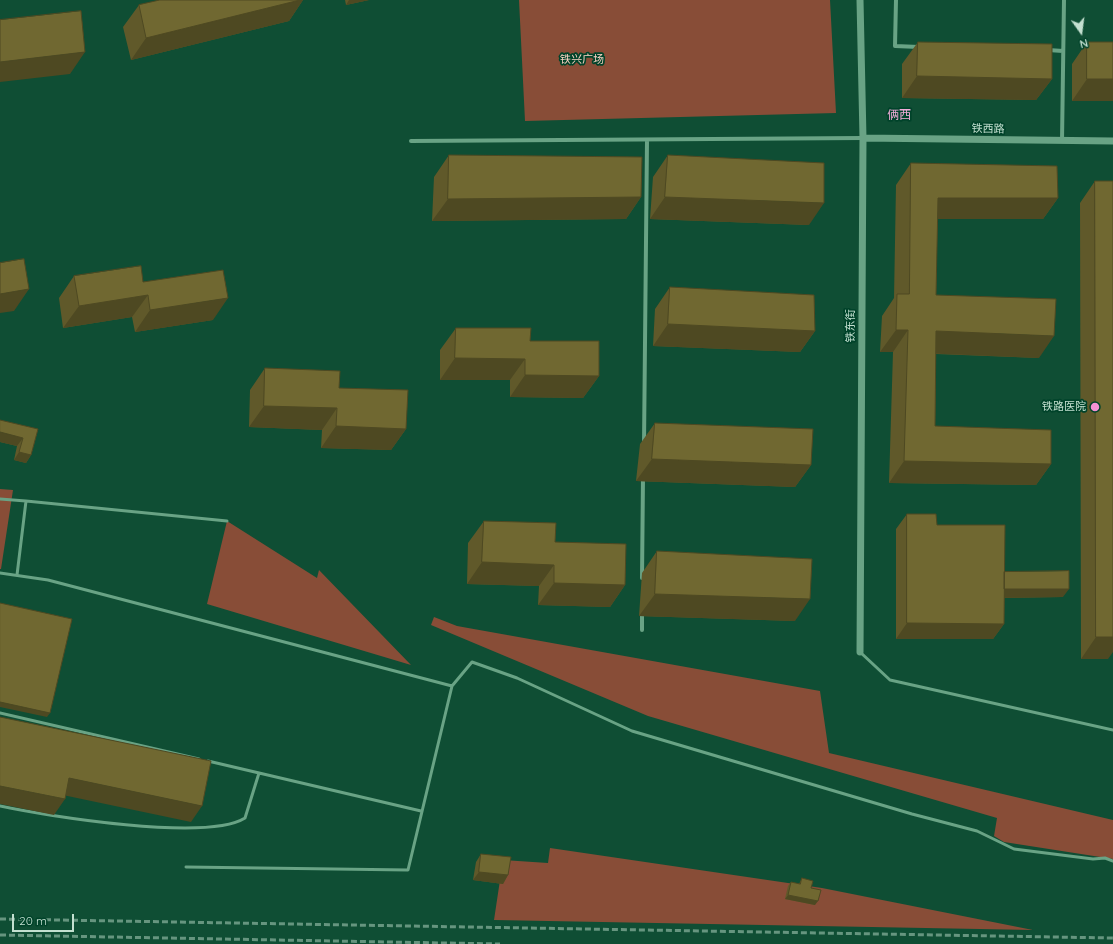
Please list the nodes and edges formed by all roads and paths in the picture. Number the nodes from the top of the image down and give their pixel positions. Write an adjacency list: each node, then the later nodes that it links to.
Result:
1 (860, 0): 7 (street, 铁东街)
2 (896, 0): 4 (street)
3 (1064, 0): 6 (street)
4 (926, 47)
5 (1040, 50): 6 (street)
6 (1064, 51): 10 (street)
7 (863, 138): 8 (street); 10 (street, 铁西路); 22 (street, 铁东街)
8 (647, 140): 9 (street); 12 (street)
9 (411, 141)
10 (1062, 141): 11 (street, 铁西路)
11 (1113, 141)
12 (644, 448)
13 (643, 472): 19 (street)
14 (0, 499): 15 (lane)
15 (26, 501): 16 (lane); 18 (lane)
16 (227, 521)
17 (0, 573): 18 (lane)
18 (17, 575): 23 (lane)
19 (642, 583)
20 (642, 606): 21 (street)
21 (642, 630)
22 (860, 652): 25 (lane)
23 (452, 686): 28 (lane); 29 (lane)
24 (0, 713): 26 (lane)
25 (1113, 730)
26 (259, 772): 27 (lane); 28 (lane)
27 (0, 806)
28 (421, 811): 30 (lane)
29 (1113, 860)
30 (186, 867)

